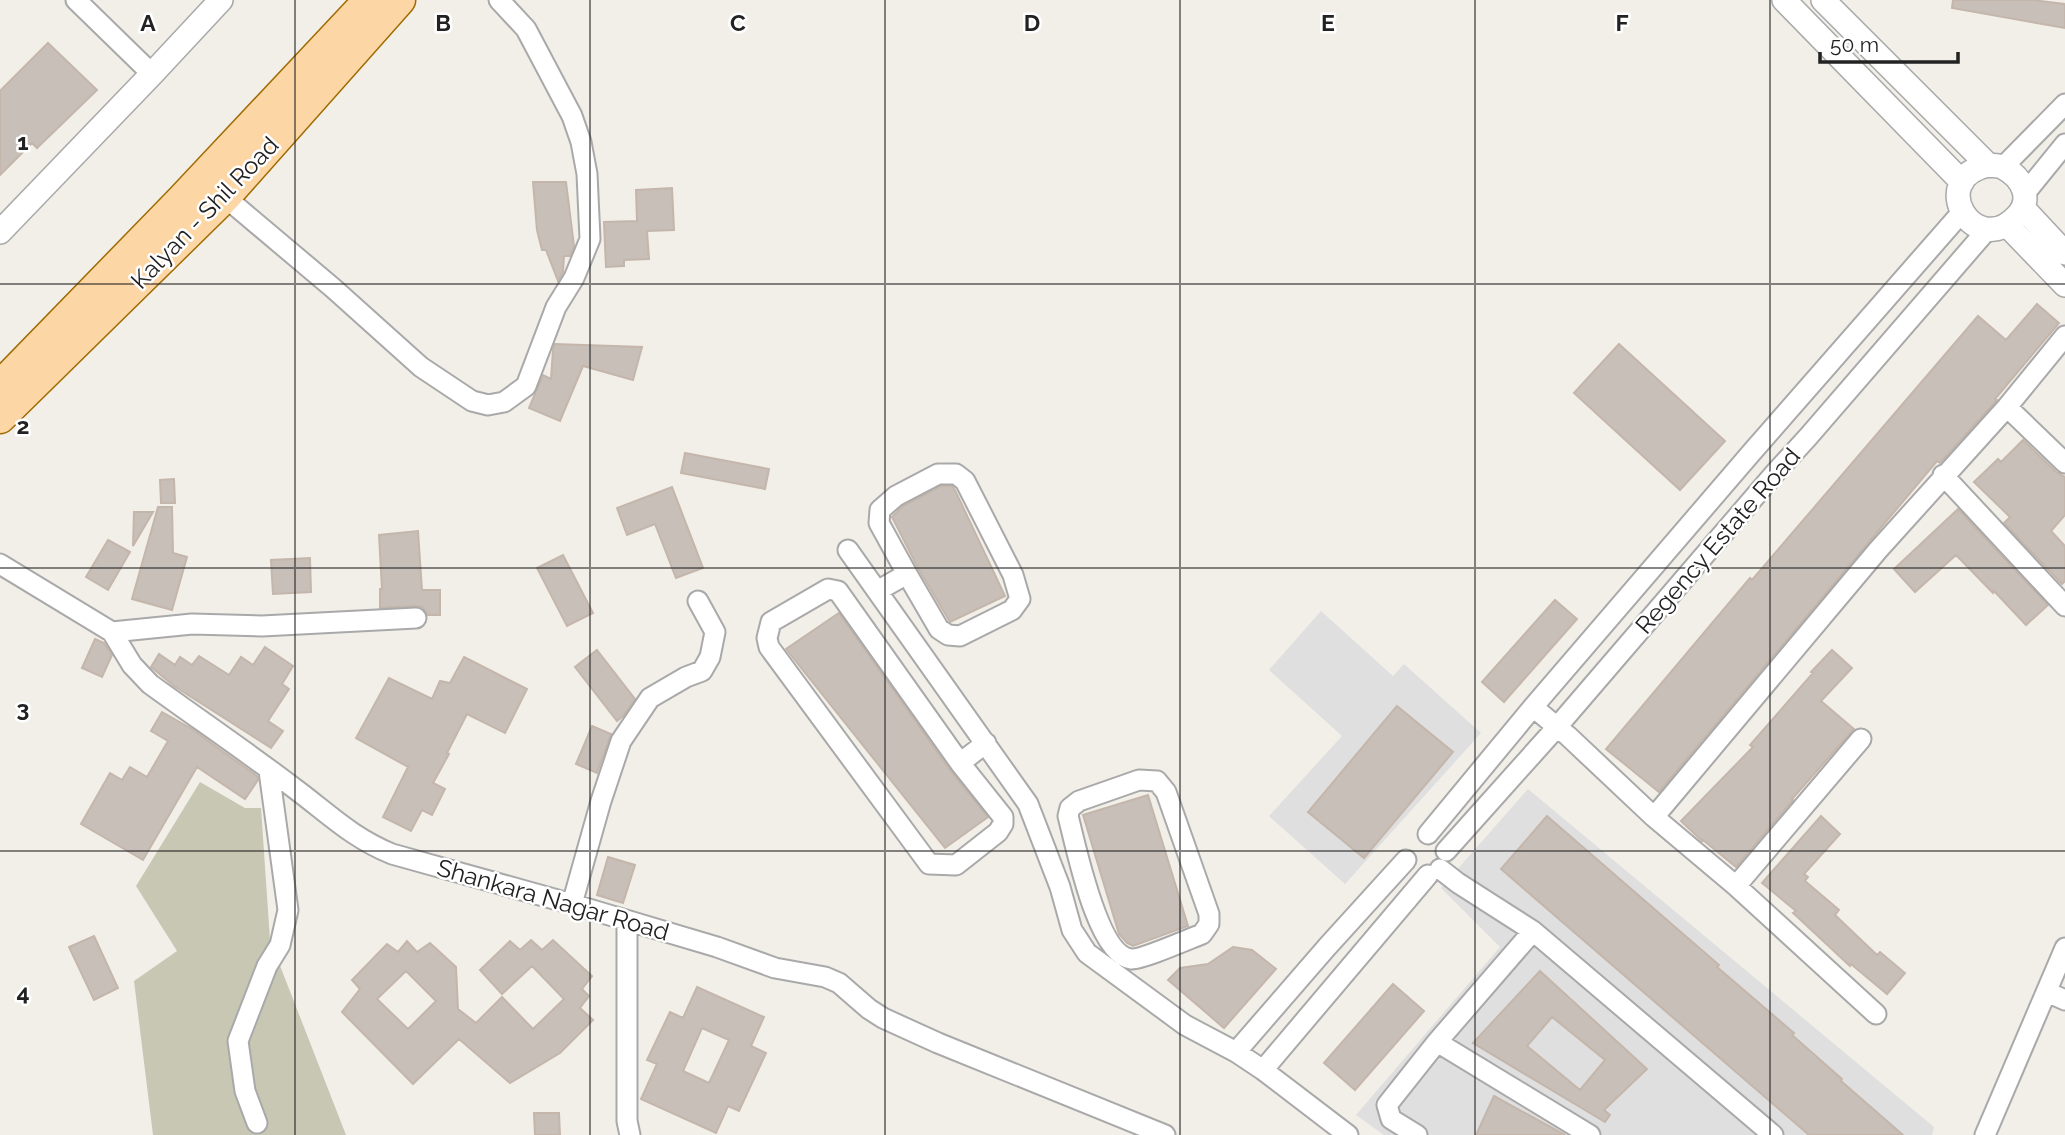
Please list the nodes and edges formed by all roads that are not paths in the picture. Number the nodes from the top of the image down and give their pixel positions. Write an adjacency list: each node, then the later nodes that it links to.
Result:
1 (76, 0): 10 (street)
2 (221, 0): 10 (street)
3 (369, 0): 22 (main road, Kalyan - Shil Road)
4 (400, 0): 15 (main road, Kalyan - Shil Road)
5 (499, 0): 15 (street)
6 (1784, 0): 9 (street)
7 (1823, 0): 8 (street)
8 (1871, 48): 9 (street); 13 (street)
9 (1848, 67): 14 (street)
10 (152, 74): 18 (street)
11 (2065, 104): 13 (street)
12 (2065, 144): 17 (street, Regency Estate Road)
13 (1996, 166): 14 (street); 17 (street)
14 (1962, 182): 16 (street)
15 (225, 197): 24 (main road, Kalyan - Shil Road)
16 (1962, 212): 17 (street); 25 (street, Regency Estate Road)
17 (2011, 214): 19 (street); 20 (street); 27 (street, Regency Estate Road)
18 (0, 232)
19 (2065, 253)
20 (2065, 285)
21 (2065, 336): 23 (street)
22 (0, 386)
23 (2007, 407): 26 (street); 28 (street)
24 (0, 418)
25 (1752, 452): 27 (street); 37 (street, Regency Estate Road)
26 (2065, 463)
27 (1775, 473): 38 (street, Regency Estate Road)
28 (1943, 475): 34 (street); 43 (street)
29 (848, 550): 32 (street)
30 (0, 564): 36 (street, Shankara Nagar Road)
31 (907, 574): 31 (street); 32 (street)
32 (877, 591): 40 (street)
33 (698, 601): 50 (street)
34 (2065, 606)
35 (416, 618): 36 (street)
36 (112, 632): 42 (street, Shankara Nagar Road)
37 (1532, 707): 38 (street); 44 (street, Regency Estate Road)
38 (1557, 727): 43 (street); 46 (street, Regency Estate Road)
39 (1861, 738): 49 (street)
40 (986, 743): 41 (street); 48 (street)
41 (960, 763): 41 (street)
42 (269, 771): 50 (street, Shankara Nagar Road); 60 (street)
43 (1654, 817): 49 (street)
44 (1428, 834): 45 (street); 46 (street)
45 (1406, 860): 46 (street); 58 (street)
46 (1438, 865): 52 (street); 59 (street, Regency Estate Road)
47 (1086, 879): 47 (street); 48 (street)
48 (1060, 887): 58 (street)
49 (1737, 887): 56 (street)
50 (572, 904): 51 (street, Shankara Nagar Road)
51 (627, 921): 61 (street, Shankara Nagar Road); 62 (street)
52 (1533, 931): 57 (street); 67 (street)
53 (2065, 948): 54 (street)
54 (2046, 992): 55 (street); 68 (street)
55 (2065, 1000)
56 (1876, 1014)
57 (1437, 1042): 65 (street); 66 (street)
58 (1236, 1052): 59 (street)
59 (1263, 1070): 64 (street)
60 (257, 1124)
61 (1125, 1127): 63 (street, Shankara Nagar Road)
62 (630, 1135)
63 (1165, 1135)
64 (1348, 1135)
65 (1417, 1135)
66 (1590, 1135)
67 (1773, 1135)
68 (1985, 1135)

